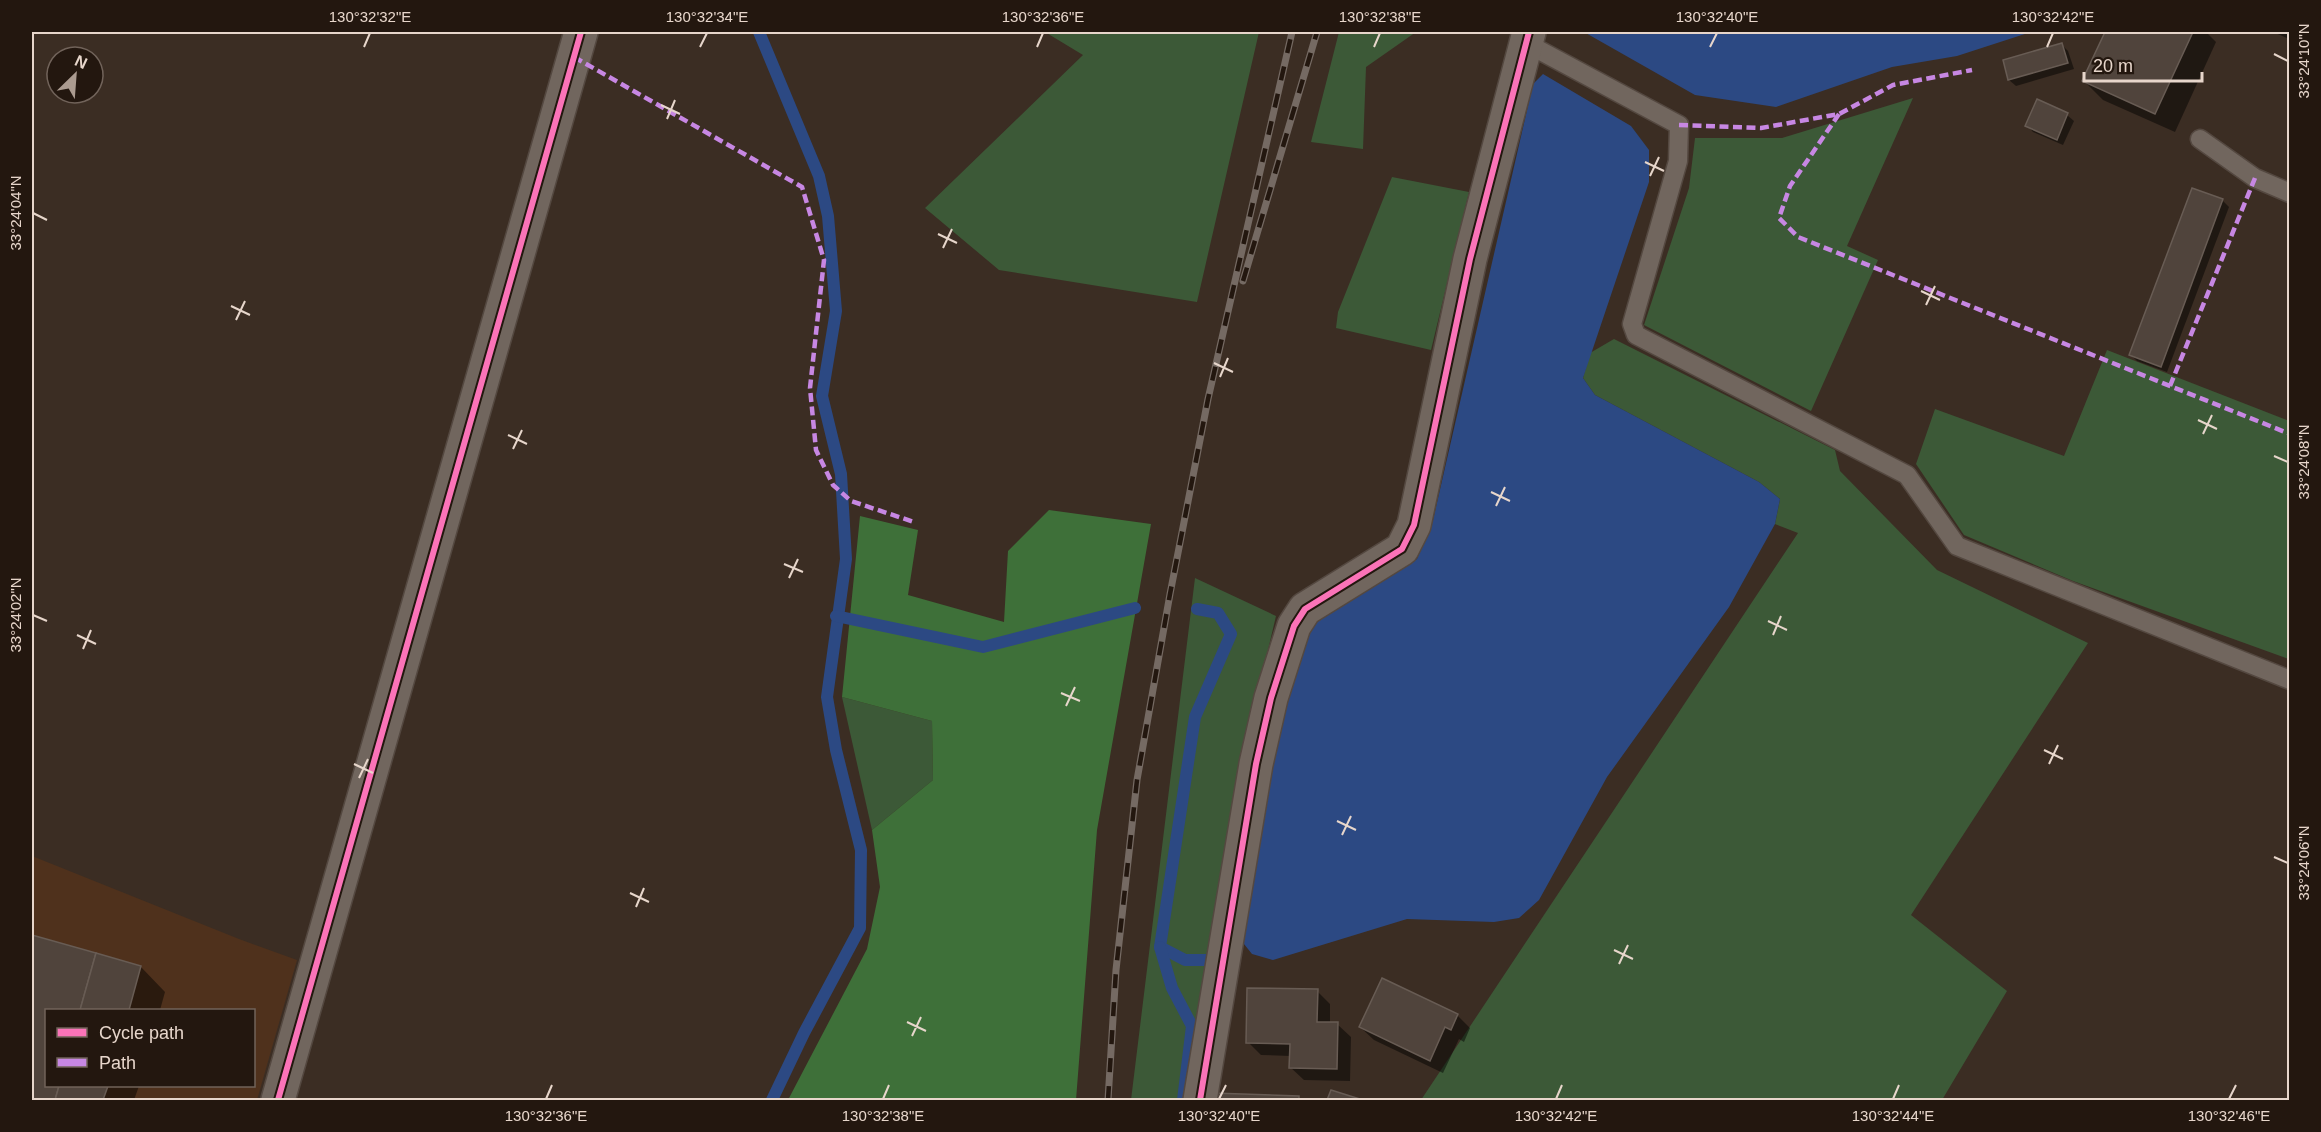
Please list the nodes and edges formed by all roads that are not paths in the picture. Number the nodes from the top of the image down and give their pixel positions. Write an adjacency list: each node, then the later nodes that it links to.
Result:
1 (581, 32): 6 (street)
2 (1526, 37): 5 (lane); 7 (street)
3 (2200, 139): 4 (lane)
4 (2289, 193)
5 (2289, 680)
6 (278, 1101)
7 (1200, 1101)

